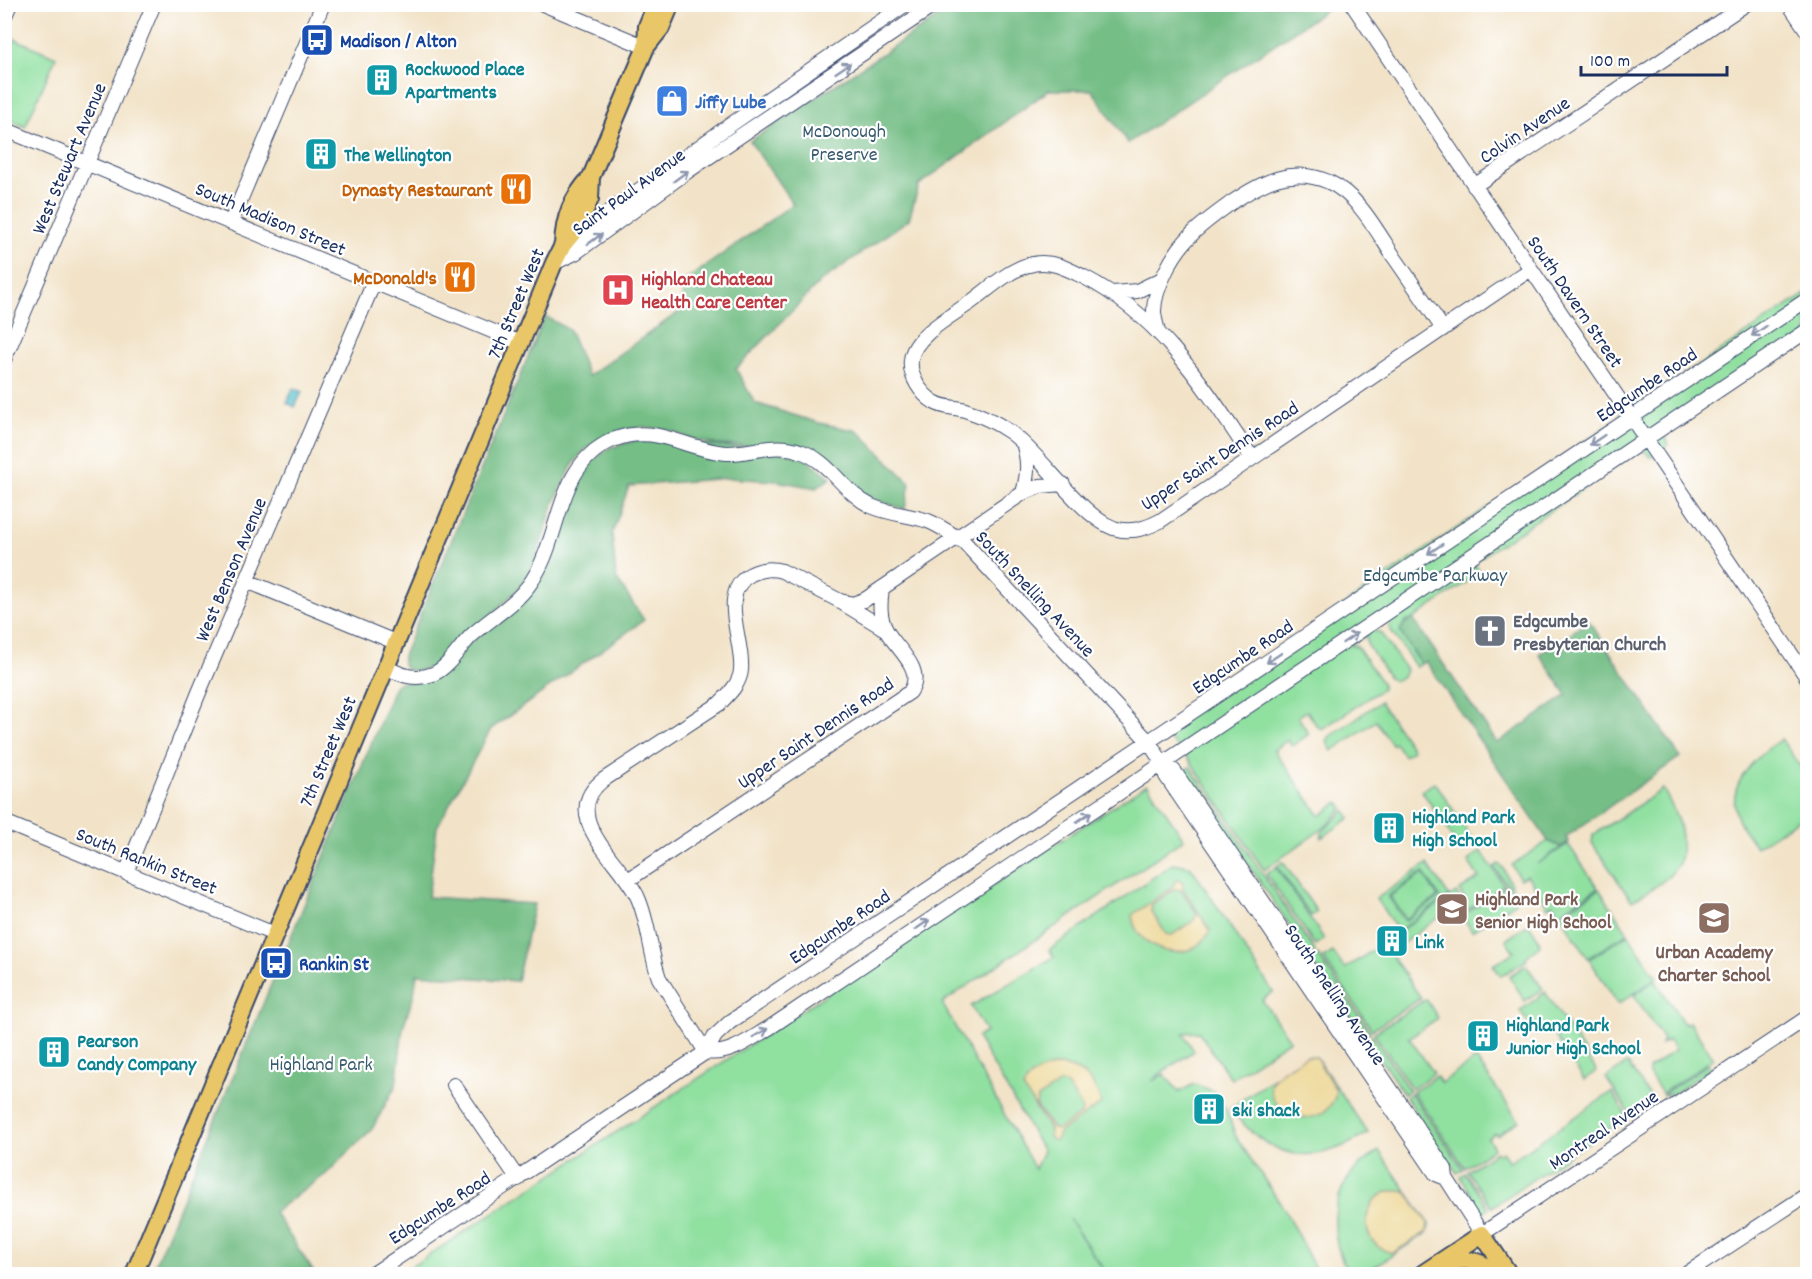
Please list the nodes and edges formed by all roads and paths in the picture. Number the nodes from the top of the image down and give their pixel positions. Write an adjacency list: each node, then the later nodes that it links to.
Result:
1 (10, 4): 12 (street)
2 (154, 4): 16 (street, West Stewart Avenue)
3 (323, 4): 18 (street)
4 (543, 4): 14 (street)
5 (656, 4): 14 (main road, 7th Street West)
6 (671, 4): 14 (main road, 7th Street West)
7 (906, 4): 19 (street, Saint Paul Avenue)
8 (936, 4): 19 (street, Saint Paul Avenue, one-way to 8)
9 (1352, 4): 17 (street, South Davern Street)
10 (1746, 4): 17 (street, Colvin Avenue)
11 (1789, 4): 13 (street)
12 (4, 18)
13 (1808, 32)
14 (646, 47): 19 (main road, 7th Street West)
15 (4, 129): 16 (street, South Madison Street)
16 (88, 162): 18 (street, South Madison Street); 29 (street, West Stewart Avenue)
17 (1474, 186): 20 (street, South Davern Street)
18 (231, 222): 22 (street, South Madison Street)
19 (554, 263): 28 (main road, 7th Street West)
20 (1531, 269): 25 (street, Upper Saint Dennis Road); 30 (street, South Davern Street)
21 (1162, 279): 23 (street); 25 (street); 27 (street)
22 (374, 282): 28 (street, South Madison Street); 37 (street, West Benson Avenue)
23 (1113, 293): 27 (street, Upper Saint Dennis Road); 32 (street, Upper Saint Dennis Road)
24 (1808, 299): 30 (street, Edgcumbe Road, one-way to 30)
25 (1443, 328): 33 (street, Upper Saint Dennis Road)
26 (1808, 330): 31 (street, Edgcumbe Road)
27 (1158, 333): 33 (street, Upper Saint Dennis Road)
28 (521, 343): 41 (main road, 7th Street West)
29 (4, 360)
30 (1631, 417): 31 (street, South Davern Street); 44 (street, Edgcumbe Road, one-way to 44)
31 (1645, 439): 43 (street, South Davern Street); 45 (street, Edgcumbe Road, one-way to 31)
32 (1023, 441): 34 (street, Upper Saint Dennis Road); 35 (street)
33 (1252, 458): 34 (street, Upper Saint Dennis Road)
34 (1063, 484): 35 (street)
35 (1023, 493): 36 (street)
36 (957, 538): 38 (street); 42 (street, South Snelling Avenue); 44 (street, South Snelling Avenue)
37 (248, 581): 41 (street); 47 (street, West Benson Avenue)
38 (882, 588): 39 (street); 40 (street, Upper Saint Dennis Road)
39 (840, 601): 40 (street); 48 (street)
40 (885, 630): 48 (street, Upper Saint Dennis Road)
41 (395, 642): 42 (main road, 7th Street West)
42 (385, 667): 49 (main road, 7th Street West)
43 (1805, 671)
44 (1149, 742): 45 (street, South Snelling Avenue); 51 (street, Edgcumbe Road)
45 (1163, 764): 51 (street, Edgcumbe Road, one-way to 45); 55 (street, South Snelling Avenue)
46 (4, 822): 47 (street, South Rankin Street)
47 (126, 873): 49 (street, South Rankin Street)
48 (628, 880): 51 (street)
49 (274, 934): 56 (main road, 7th Street West)
50 (1808, 1017): 55 (street, Montreal Avenue)
51 (706, 1052): 53 (street, Edgcumbe Road)
52 (454, 1085): 53 (street)
53 (518, 1179): 57 (street, Edgcumbe Road)
54 (1808, 1194): 61 (street)
55 (1482, 1234): 58 (main road, Montreal Avenue); 60 (main road)
56 (134, 1275)
57 (373, 1275)
58 (1424, 1275): 59 (main road)
59 (1496, 1275)
60 (1509, 1275)
61 (1686, 1275)

